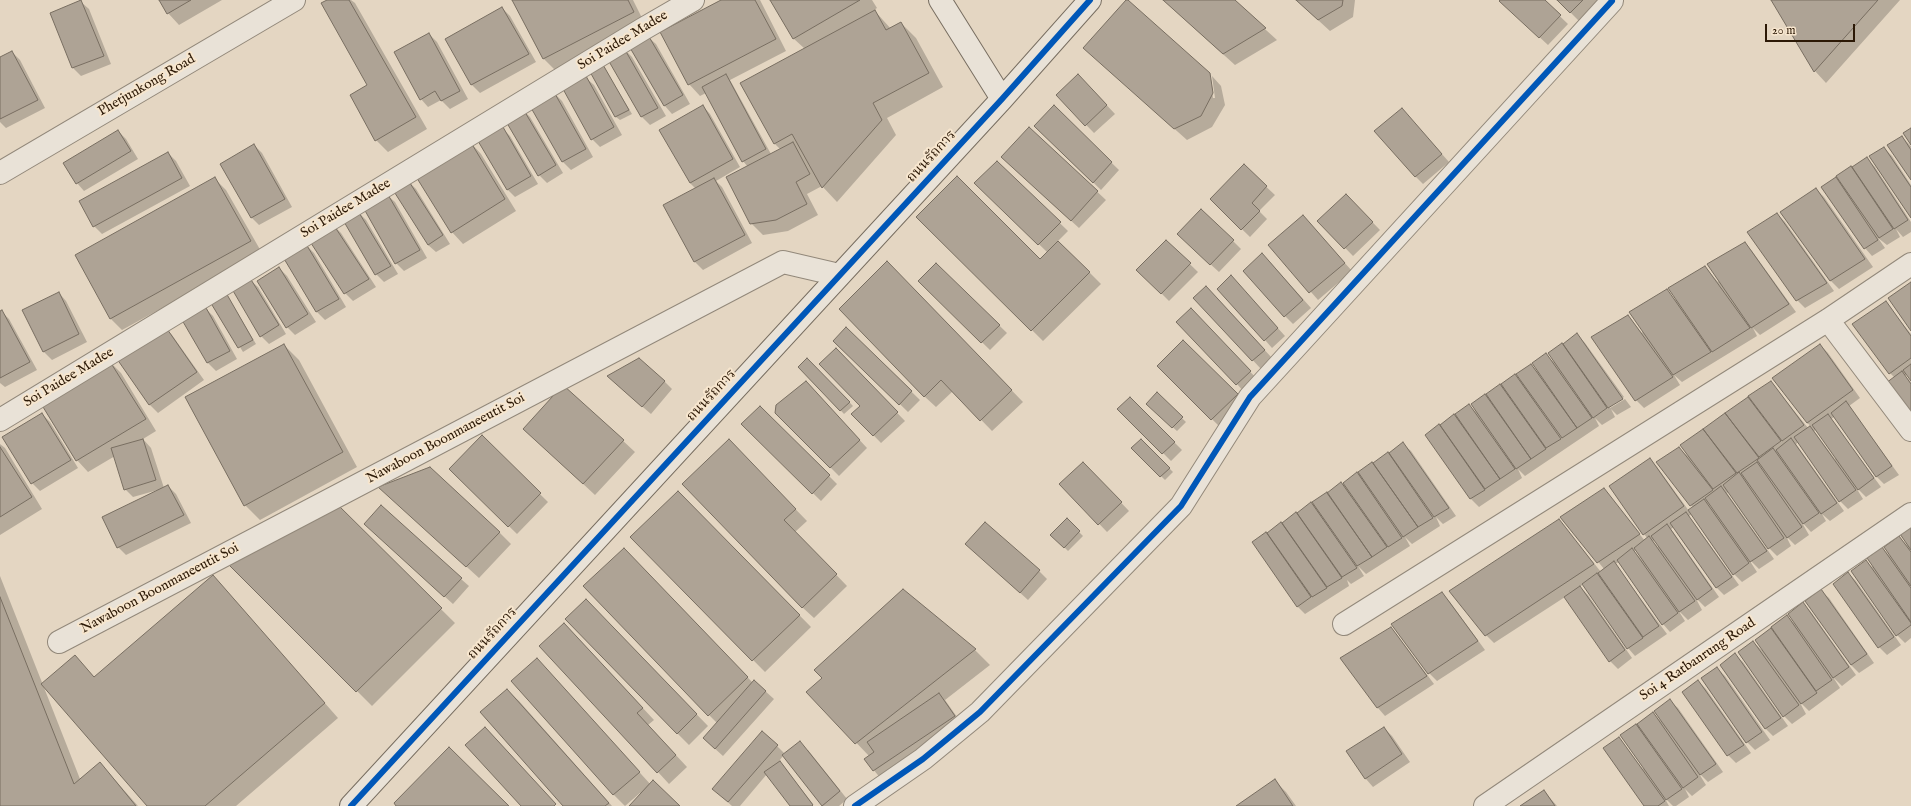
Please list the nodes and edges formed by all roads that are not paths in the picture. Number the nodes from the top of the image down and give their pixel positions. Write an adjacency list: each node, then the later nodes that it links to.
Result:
1 (294, 0): 7 (street, Phetjunkong Road)
2 (693, 0): 11 (street, Soi Paidee Madee)
3 (940, 0): 6 (street)
4 (1090, 0): 6 (street, ถนนรัถการ)
5 (1612, 1): 17 (street)
6 (1002, 98): 9 (street, ถนนรัถการ)
7 (0, 172)
8 (1911, 264): 10 (street)
9 (839, 275): 15 (street, Nawaboon Boonmaneeutit Soi); 16 (street, ถนนรัถการ)
10 (1828, 320): 12 (street); 14 (street)
11 (0, 420)
12 (1911, 430)
13 (1911, 514): 18 (street, Soi 4 Ratbanrung Road)
14 (1344, 624)
15 (58, 642)
16 (351, 806)
17 (855, 806)
18 (1485, 806)

